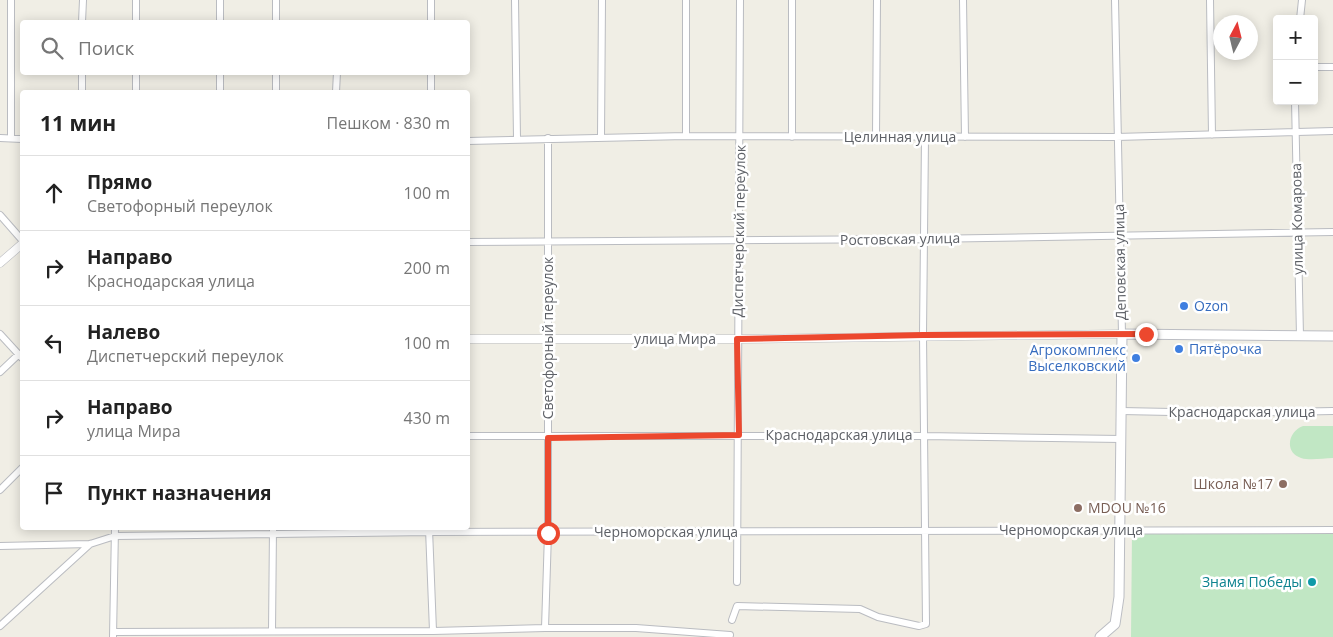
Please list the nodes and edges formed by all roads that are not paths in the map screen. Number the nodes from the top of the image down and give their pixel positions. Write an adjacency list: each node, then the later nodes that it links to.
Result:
1 (11, 0): 50 (street)
2 (83, 0): 18 (street)
3 (136, 0): 19 (street)
4 (220, 0): 20 (street)
5 (276, 0): 21 (street)
6 (431, 0): 22 (street)
7 (515, 0): 51 (street)
8 (602, 0): 44 (street)
9 (686, 0): 41 (street)
10 (740, 0): 42 (street, Диспетчерский переулок)
11 (792, 0): 45 (street)
12 (877, 0): 43 (street)
13 (963, 0): 47 (street)
14 (1115, 0): 48 (street, Деповская улица)
15 (1210, 0): 40 (street)
16 (1302, 0): 17 (street)
17 (1300, 15)
18 (82, 20)
19 (136, 20)
20 (220, 20)
21 (276, 20)
22 (431, 20)
23 (1318, 67): 24 (street)
24 (1333, 67)
25 (82, 75): 31 (street)
26 (136, 75): 32 (street)
27 (220, 75): 33 (street)
28 (276, 75): 34 (street)
29 (337, 75): 35 (street)
30 (431, 75): 36 (street)
31 (82, 90)
32 (136, 90)
33 (220, 90)
34 (276, 90)
35 (336, 90)
36 (432, 90)
37 (1295, 105): 39 (street, улица Комарова)
38 (1333, 131): 39 (street, Целинная улица)
39 (1295, 133): 40 (street, Целинная улица); 56 (street, улица Комарова)
40 (1212, 135): 48 (street, Целинная улица)
41 (686, 136): 42 (street, Целинная улица); 44 (street, Целинная улица)
42 (740, 136): 45 (street, Целинная улица); 61 (street, Диспетчерский переулок)
43 (876, 136): 45 (street, Целинная улица); 46 (street, Целинная улица)
44 (601, 137): 52 (street, Целинная улица)
45 (792, 137)
46 (925, 137): 47 (street, Целинная улица); 59 (street)
47 (965, 137): 48 (street, Целинная улица)
48 (1116, 137): 58 (street, Деповская улица)
49 (0, 138): 50 (street)
50 (11, 138): 53 (street)
51 (517, 138): 52 (street, Целинная улица); 54 (street, Целинная улица)
52 (548, 138): 62 (street, Светофорный переулок)
53 (20, 139)
54 (470, 141)
55 (0, 215): 60 (street)
56 (1296, 232): 57 (street, Ростовская улица); 58 (street, Ростовская улица); 69 (street, улица Комарова)
57 (1333, 232)
58 (1120, 235): 59 (street, Ростовская улица); 67 (street, Деповская улица)
59 (924, 239): 61 (street, Ростовская улица); 68 (street)
60 (20, 240)
61 (740, 240): 62 (street, Ростовская улица); 73 (street, Диспетчерский переулок)
62 (548, 241): 63 (street, Ростовская улица); 71 (street, Светофорный переулок)
63 (470, 242)
64 (20, 244): 65 (street)
65 (0, 263)
66 (0, 334): 74 (street)
67 (1122, 334): 68 (street, улица Мира); 69 (main road, улица Мира); 77 (main road, Деповская улица)
68 (923, 335): 73 (street, улица Мира); 81 (street)
69 (1300, 336): 70 (main road, улица Мира)
70 (1333, 336)
71 (547, 338): 72 (street, улица Мира); 73 (street, улица Мира); 82 (street, Светофорный переулок)
72 (470, 339)
73 (737, 339): 79 (street, Диспетчерский переулок)
74 (20, 355)
75 (20, 357): 76 (street)
76 (0, 372)
77 (1121, 411): 78 (street, Краснодарская улица); 83 (main road, Деповская улица)
78 (1333, 411)
79 (739, 435): 81 (street, Краснодарская улица); 82 (street, Краснодарская улица); 91 (street, Диспетчерский переулок)
80 (470, 436): 82 (street, Краснодарская улица)
81 (924, 436): 83 (street, Краснодарская улица); 92 (street)
82 (548, 438): 93 (street, Светофорный переулок)
83 (1121, 439): 88 (main road, Деповская улица)
84 (20, 470): 85 (street)
85 (0, 490)
86 (115, 530): 94 (street)
87 (430, 530): 90 (street, Черноморская улица); 93 (street, Черноморская улица); 102 (street)
88 (1120, 530): 89 (street, Черноморская улица); 92 (street, Черноморская улица); 105 (main road, Деповская улица)
89 (1333, 530)
90 (273, 531): 94 (street, Черноморская улица); 101 (street)
91 (739, 532): 92 (street, Черноморская улица); 93 (street, Черноморская улица); 97 (street, Диспетчерский переулок)
92 (924, 532): 98 (street)
93 (548, 533): 100 (street, Светофорный переулок)
94 (115, 536): 95 (street, Черноморская улица); 103 (street)
95 (90, 544): 96 (street, Черноморская улица); 99 (street)
96 (0, 546)
97 (737, 582)
98 (732, 620)
99 (0, 626)
100 (545, 628): 102 (street); 104 (street)
101 (272, 631): 102 (street); 103 (street)
102 (433, 631)
103 (114, 635)
104 (730, 635)
105 (1100, 637)

